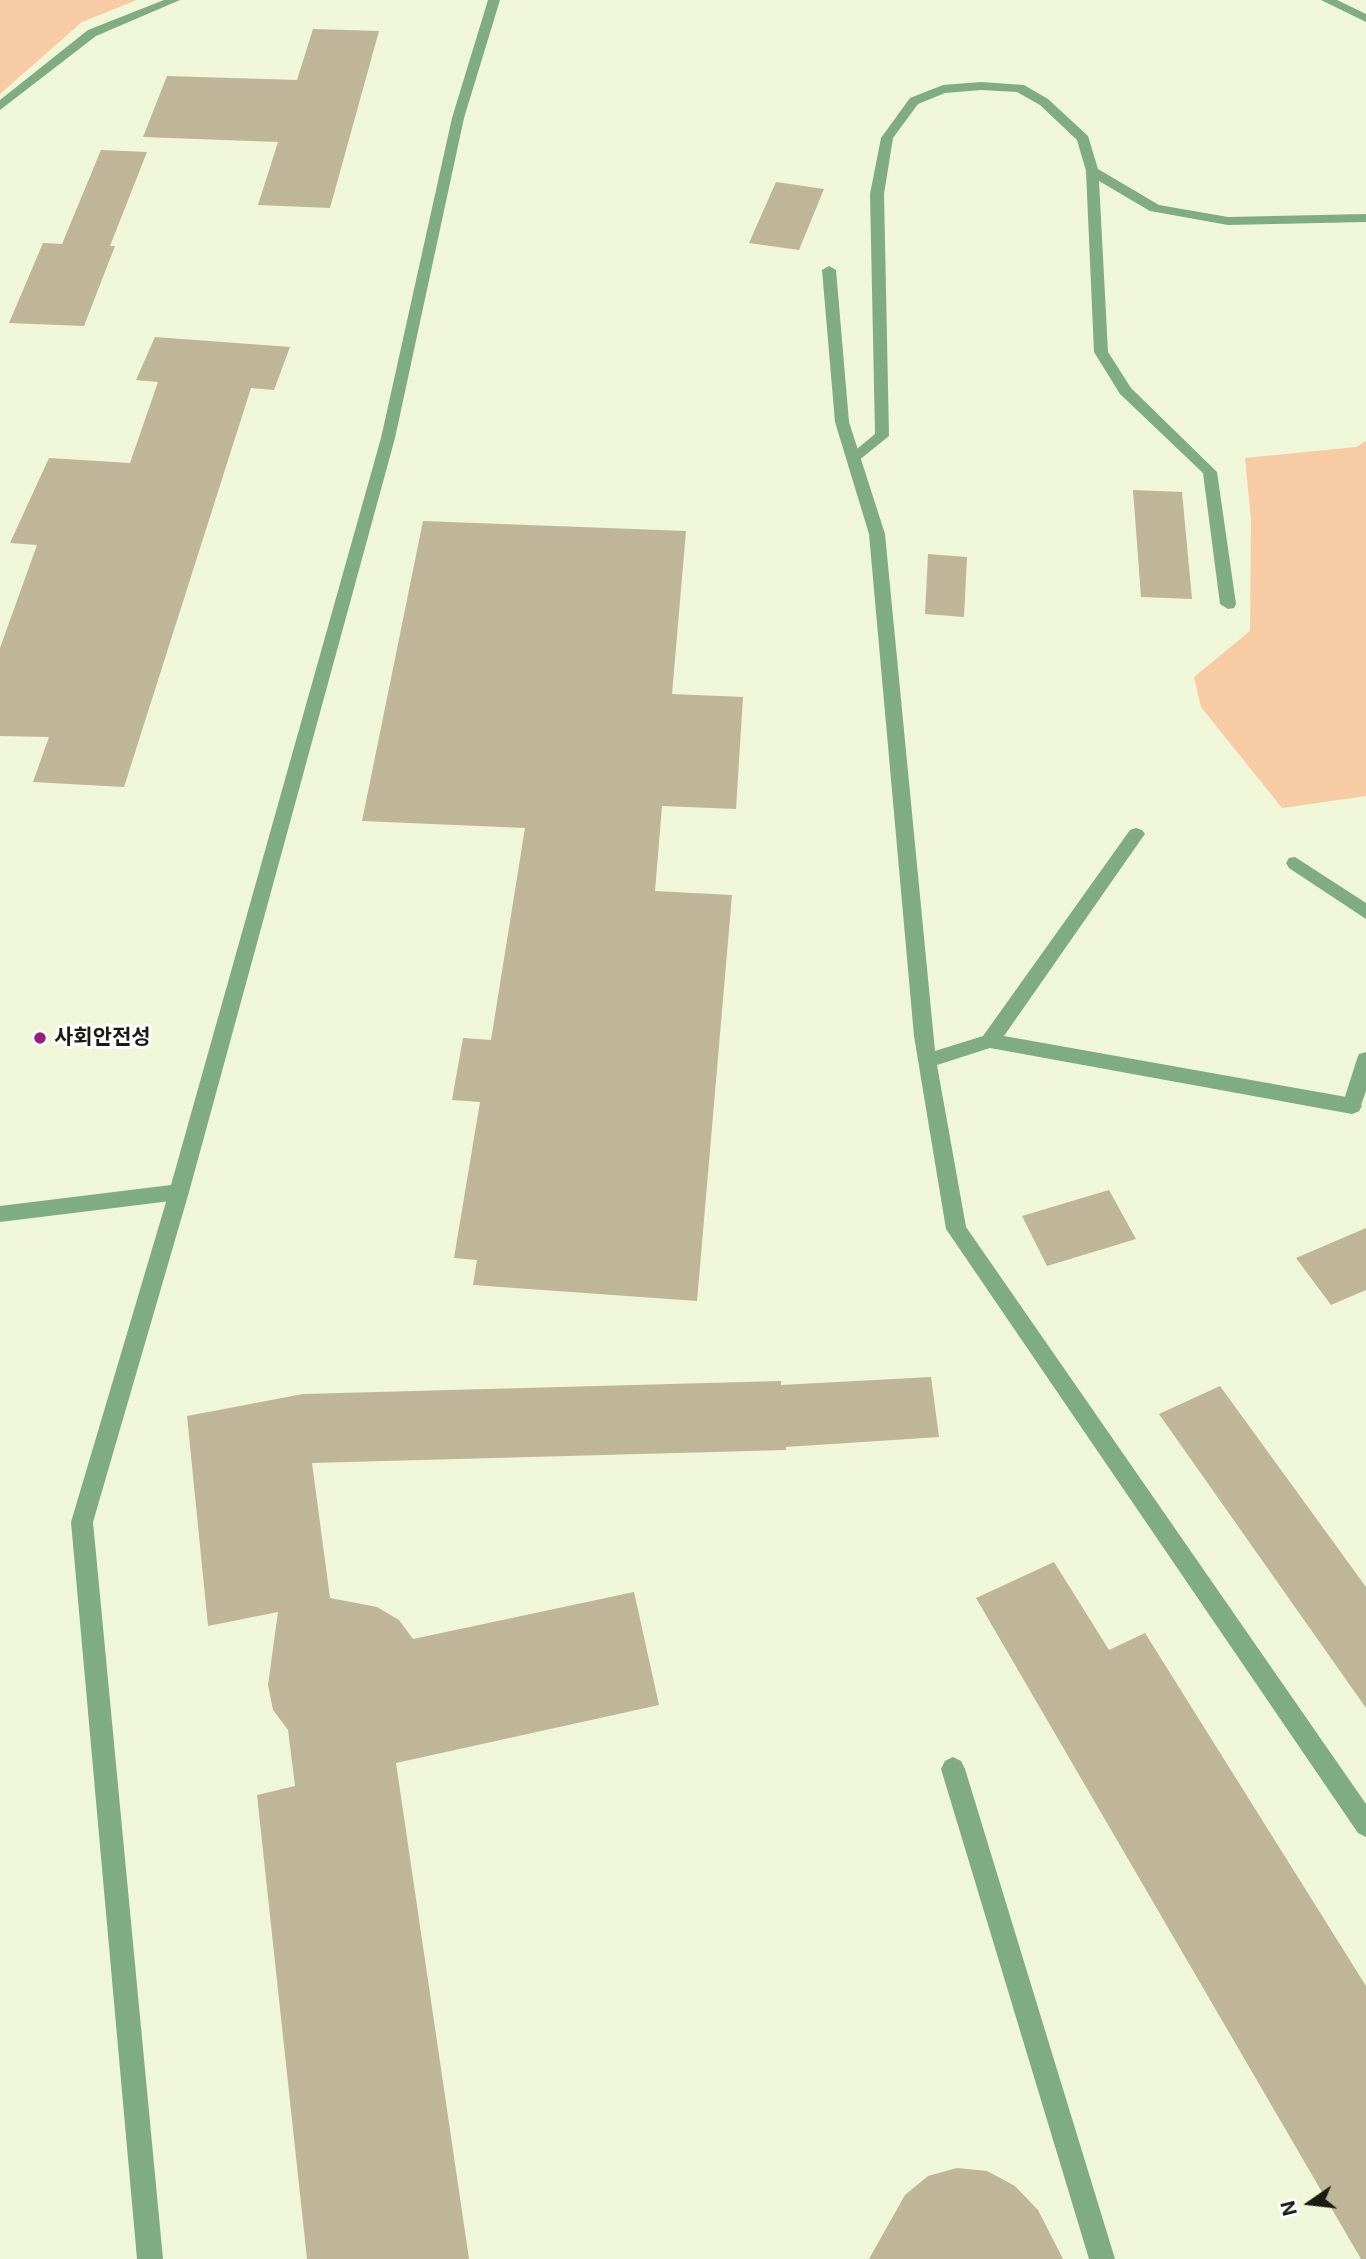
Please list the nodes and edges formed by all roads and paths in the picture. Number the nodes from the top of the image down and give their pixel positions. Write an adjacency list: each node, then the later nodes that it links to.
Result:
1 (174, 0): 5 (street)
2 (494, 0): 17 (street)
3 (1327, 0): 4 (street)
4 (1366, 18)
5 (0, 106)
6 (1092, 171): 7 (street); 9 (street); 10 (street)
7 (1366, 218)
8 (828, 270): 9 (street)
9 (853, 458): 16 (street)
10 (1228, 604)
11 (1136, 834): 14 (street)
12 (1295, 863): 13 (lane)
13 (1366, 912)
14 (990, 1041): 15 (street); 16 (street)
15 (1366, 1059)
16 (928, 1061): 20 (street)
17 (179, 1192): 18 (street); 21 (street)
18 (0, 1214)
19 (953, 1769): 22 (street)
20 (1366, 1825)
21 (150, 2259)
22 (1102, 2259)

